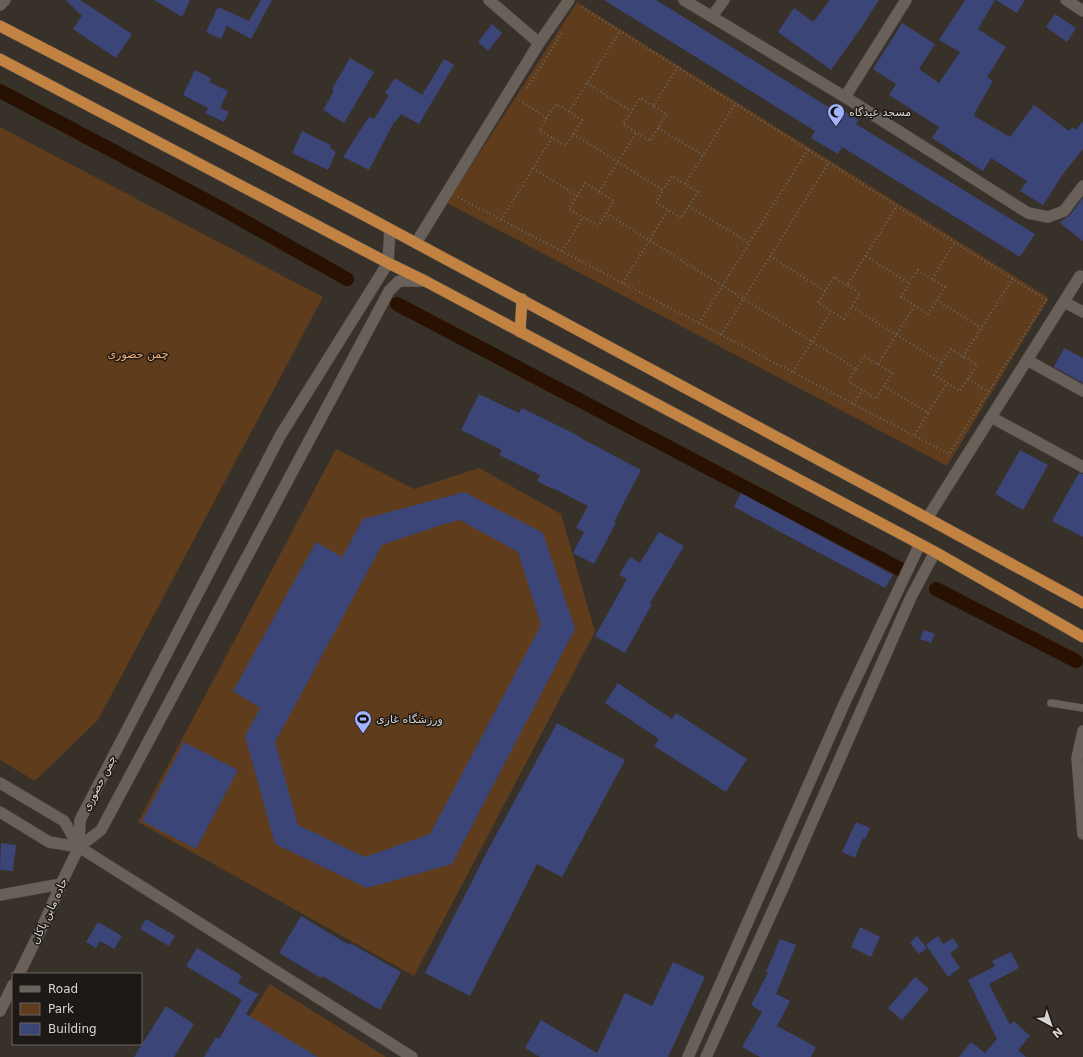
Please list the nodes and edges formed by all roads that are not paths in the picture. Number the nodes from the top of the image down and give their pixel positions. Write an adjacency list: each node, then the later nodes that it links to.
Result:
1 (5, 0): 8 (main road)
2 (489, 0): 12 (main road)
3 (569, 0): 12 (main road)
4 (684, 0): 10 (main road)
5 (724, 0): 10 (main road)
6 (906, 0): 14 (main road)
7 (1066, 0): 9 (main road)
8 (0, 5)
9 (1083, 11)
10 (712, 16): 14 (main road)
11 (0, 26): 16 (highway)
12 (539, 42): 17 (main road)
13 (0, 59): 18 (highway)
14 (845, 97): 15 (main road)
15 (1083, 186)
16 (390, 229): 17 (highway); 18 (main road, چمن حضوری)
17 (416, 243): 21 (highway)
18 (388, 263): 20 (highway); 40 (main road, چمن حضوری)
19 (1080, 276): 22 (main road)
20 (425, 281): 24 (highway); 40 (main road)
21 (522, 299): 24 (highway); 29 (highway)
22 (1064, 302): 23 (main road); 25 (main road)
23 (1083, 312)
24 (520, 332): 30 (highway)
25 (1027, 360): 26 (main road); 27 (main road)
26 (1083, 391)
27 (991, 417): 28 (main road); 29 (main road)
28 (1083, 467)
29 (928, 517): 32 (highway)
30 (920, 544): 31 (highway); 47 (main road)
31 (935, 552): 33 (highway); 48 (main road)
32 (1083, 603)
33 (1083, 637)
34 (1051, 703): 35 (lane)
35 (1083, 708)
36 (1083, 731): 39 (main road)
37 (0, 783): 40 (main road)
38 (0, 812): 40 (main road)
39 (1083, 834)
40 (79, 847): 41 (main road, جاده ماین پاکان); 46 (main road)
41 (60, 884): 42 (main road); 43 (main road, جاده ماین پاکان)
42 (0, 895)
43 (18, 973)
44 (12, 987): 45 (main road)
45 (0, 1011)
46 (412, 1057)
47 (688, 1057)
48 (706, 1057)

